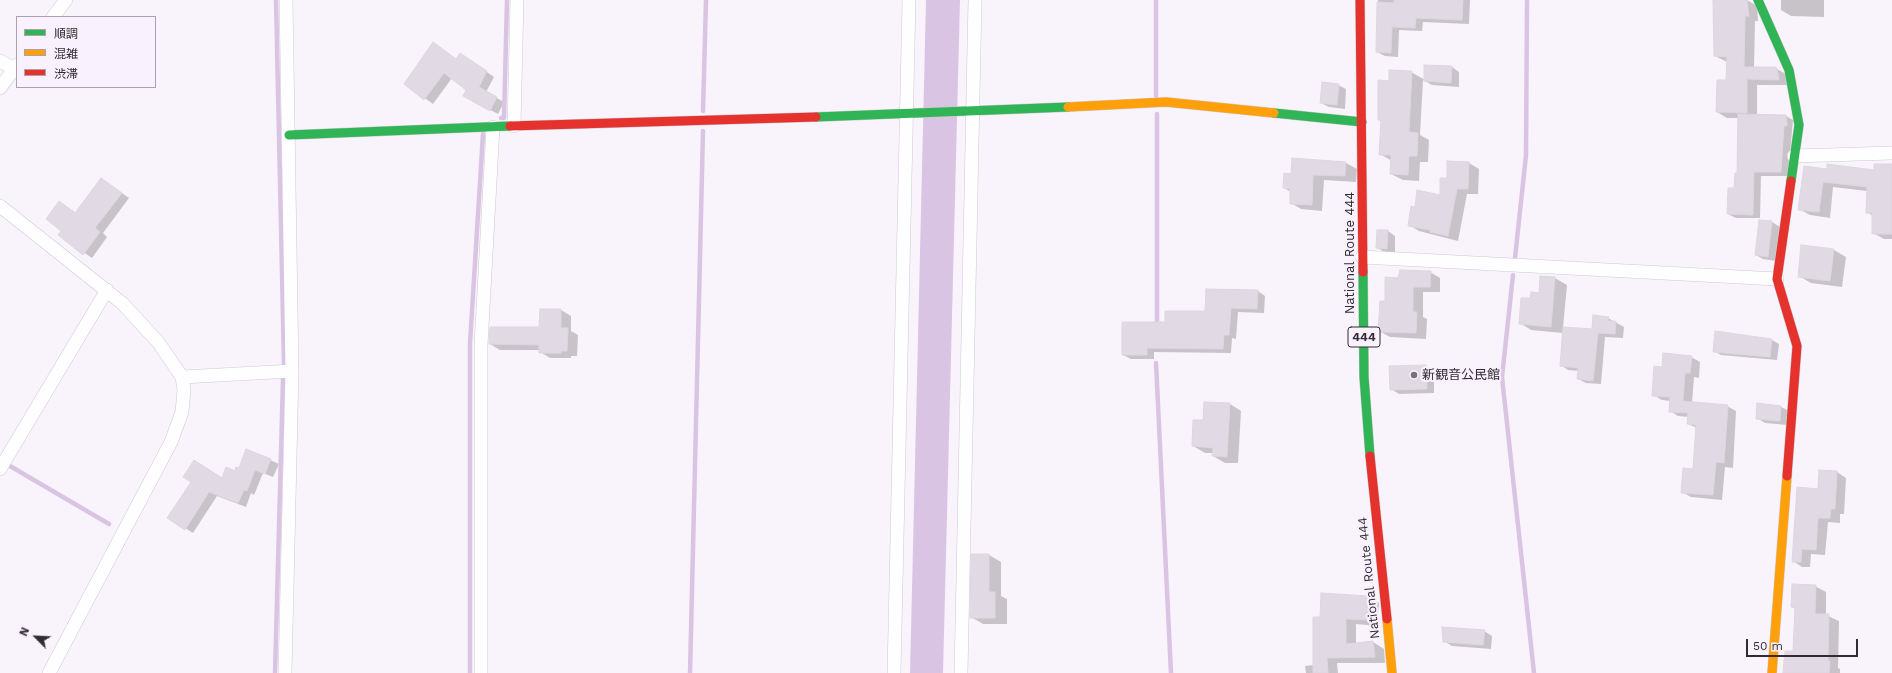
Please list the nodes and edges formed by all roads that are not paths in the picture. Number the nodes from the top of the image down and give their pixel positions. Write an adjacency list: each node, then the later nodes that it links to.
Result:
1 (66, 0): 8 (street)
2 (286, 0): 17 (street)
3 (517, 0): 15 (street)
4 (909, 0): 13 (street)
5 (975, 0): 12 (street)
6 (1360, 0): 14 (main road, National Route 444 / 444)
7 (1758, 0): 19 (main road)
8 (54, 16)
9 (0, 62): 10 (street)
10 (16, 68): 11 (street)
11 (0, 88)
12 (967, 111): 13 (main road); 14 (main road); 31 (street)
13 (912, 114): 15 (main road); 30 (street)
14 (1362, 122): 21 (main road, National Route 444 / 444)
15 (514, 126): 16 (main road)
16 (493, 127): 17 (main road); 29 (street)
17 (289, 135): 24 (street)
18 (1892, 153): 19 (street)
19 (1794, 156): 22 (main road)
20 (0, 206): 23 (street)
21 (1362, 257): 22 (street); 32 (main road, National Route 444 / 444)
22 (1777, 279): 33 (main road)
23 (107, 290): 25 (street); 26 (street)
24 (292, 371): 25 (street); 28 (street)
25 (182, 377): 27 (street)
26 (0, 468)
27 (49, 673)
28 (285, 673)
29 (481, 673)
30 (894, 673)
31 (961, 673)
32 (1392, 673)
33 (1772, 673)

